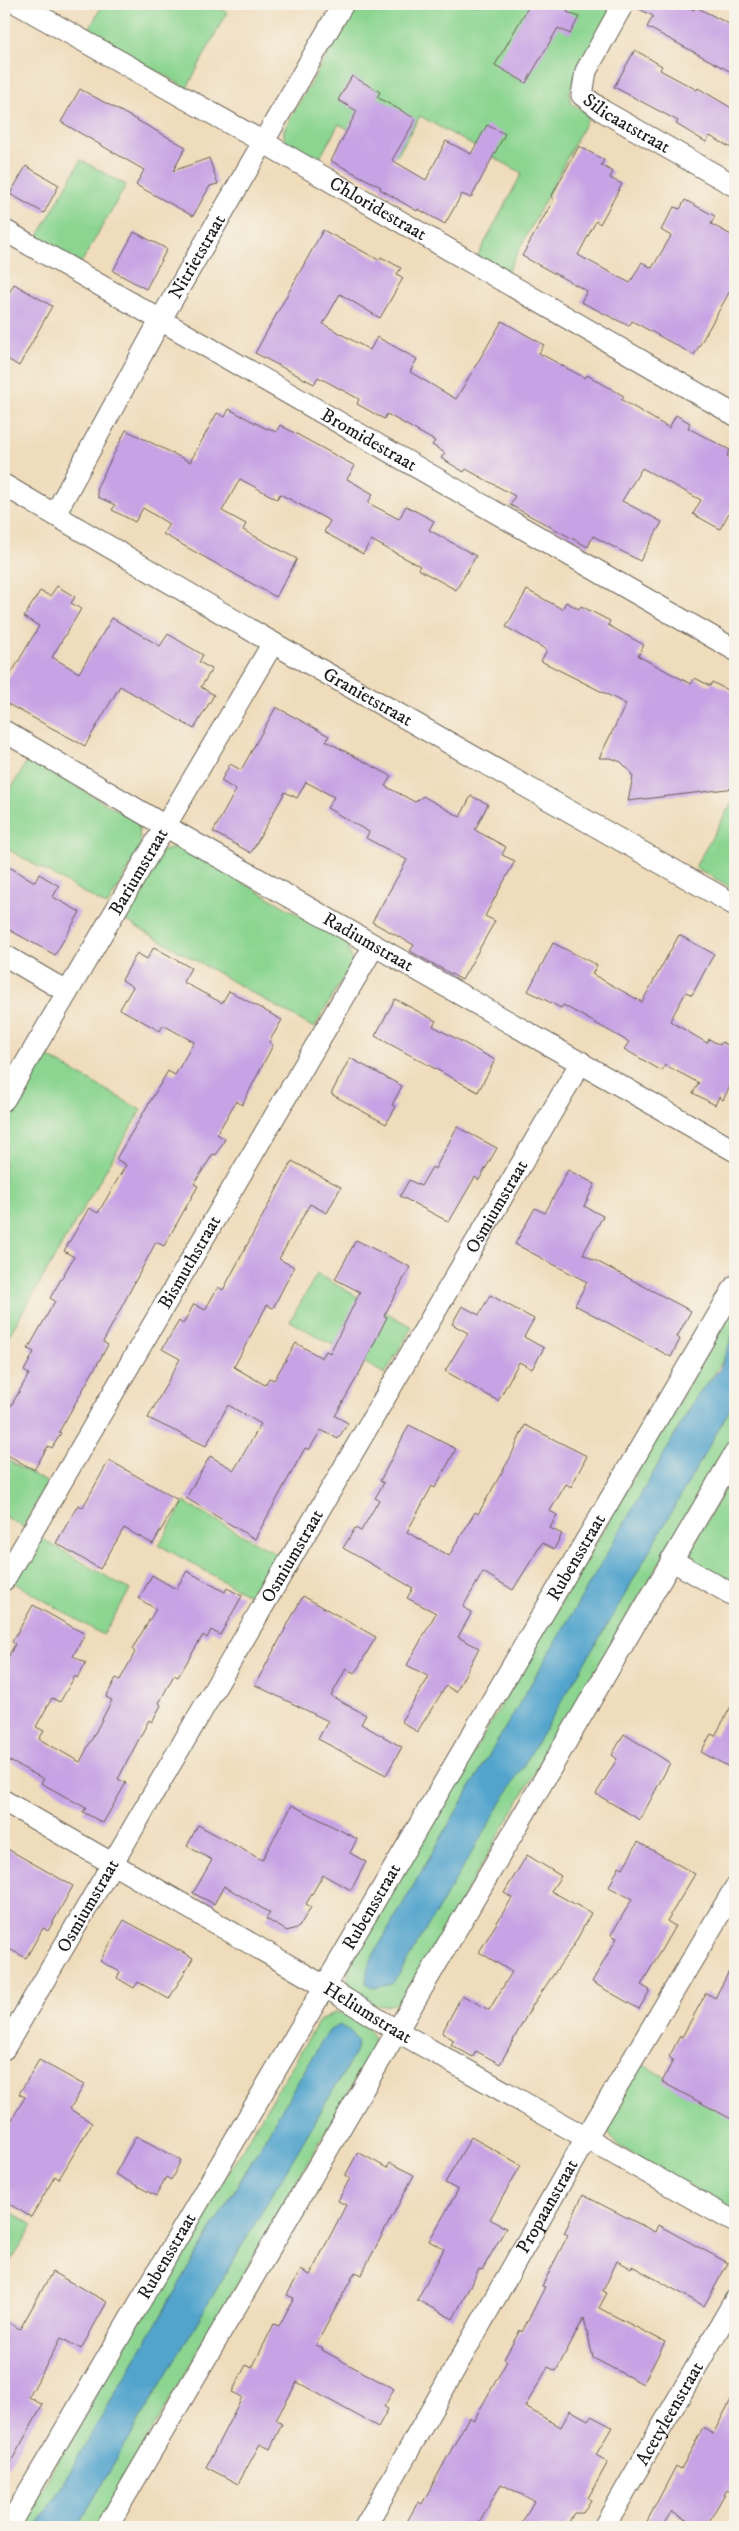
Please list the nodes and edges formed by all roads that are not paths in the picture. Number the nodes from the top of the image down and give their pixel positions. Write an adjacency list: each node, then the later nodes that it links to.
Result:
1 (18, 4): 4 (street, Chloridestraat)
2 (343, 4): 4 (street, Nitrietstraat)
3 (624, 4): 5 (street, Silicaatstraat)
4 (263, 142): 7 (street, Nitrietstraat); 8 (street, Chloridestraat)
5 (735, 186)
6 (4, 230): 7 (street, Bromidestraat)
7 (161, 320): 10 (street, Nitrietstraat); 12 (street, Bromidestraat)
8 (735, 416)
9 (4, 485): 10 (street, Granietstraat)
10 (55, 514): 11 (street, Granietstraat)
11 (273, 643): 14 (street, Bariumstraat); 15 (street, Granietstraat)
12 (735, 650)
13 (4, 731): 14 (street, Radiumstraat)
14 (165, 826): 16 (street, Radiumstraat); 18 (street, Bariumstraat)
15 (735, 905)
16 (374, 946): 19 (street, Radiumstraat); 25 (street, Bismuthstraat)
17 (4, 955): 18 (street)
18 (67, 992): 20 (street, Bariumstraat)
19 (581, 1062): 21 (street, Radiumstraat); 28 (street, Osmiumstraat)
20 (4, 1100)
21 (735, 1151)
22 (735, 1286): 30 (street, Rubensstraat)
23 (735, 1452): 24 (street)
24 (671, 1560): 26 (street); 31 (street)
25 (4, 1580)
26 (735, 1596)
27 (4, 1801): 28 (street, Heliumstraat)
28 (113, 1865): 30 (street, Heliumstraat); 32 (street, Osmiumstraat)
29 (735, 1888): 33 (street, Propaanstraat)
30 (326, 1987): 31 (street, Heliumstraat); 36 (street, Rubensstraat)
31 (397, 2031): 33 (street, Heliumstraat); 37 (street)
32 (4, 2048)
33 (586, 2138): 34 (street, Heliumstraat); 38 (street, Propaanstraat)
34 (735, 2222)
35 (735, 2300): 39 (street, Acetyleenstraat)
36 (8, 2527)
37 (107, 2527)
38 (365, 2527)
39 (604, 2527)

